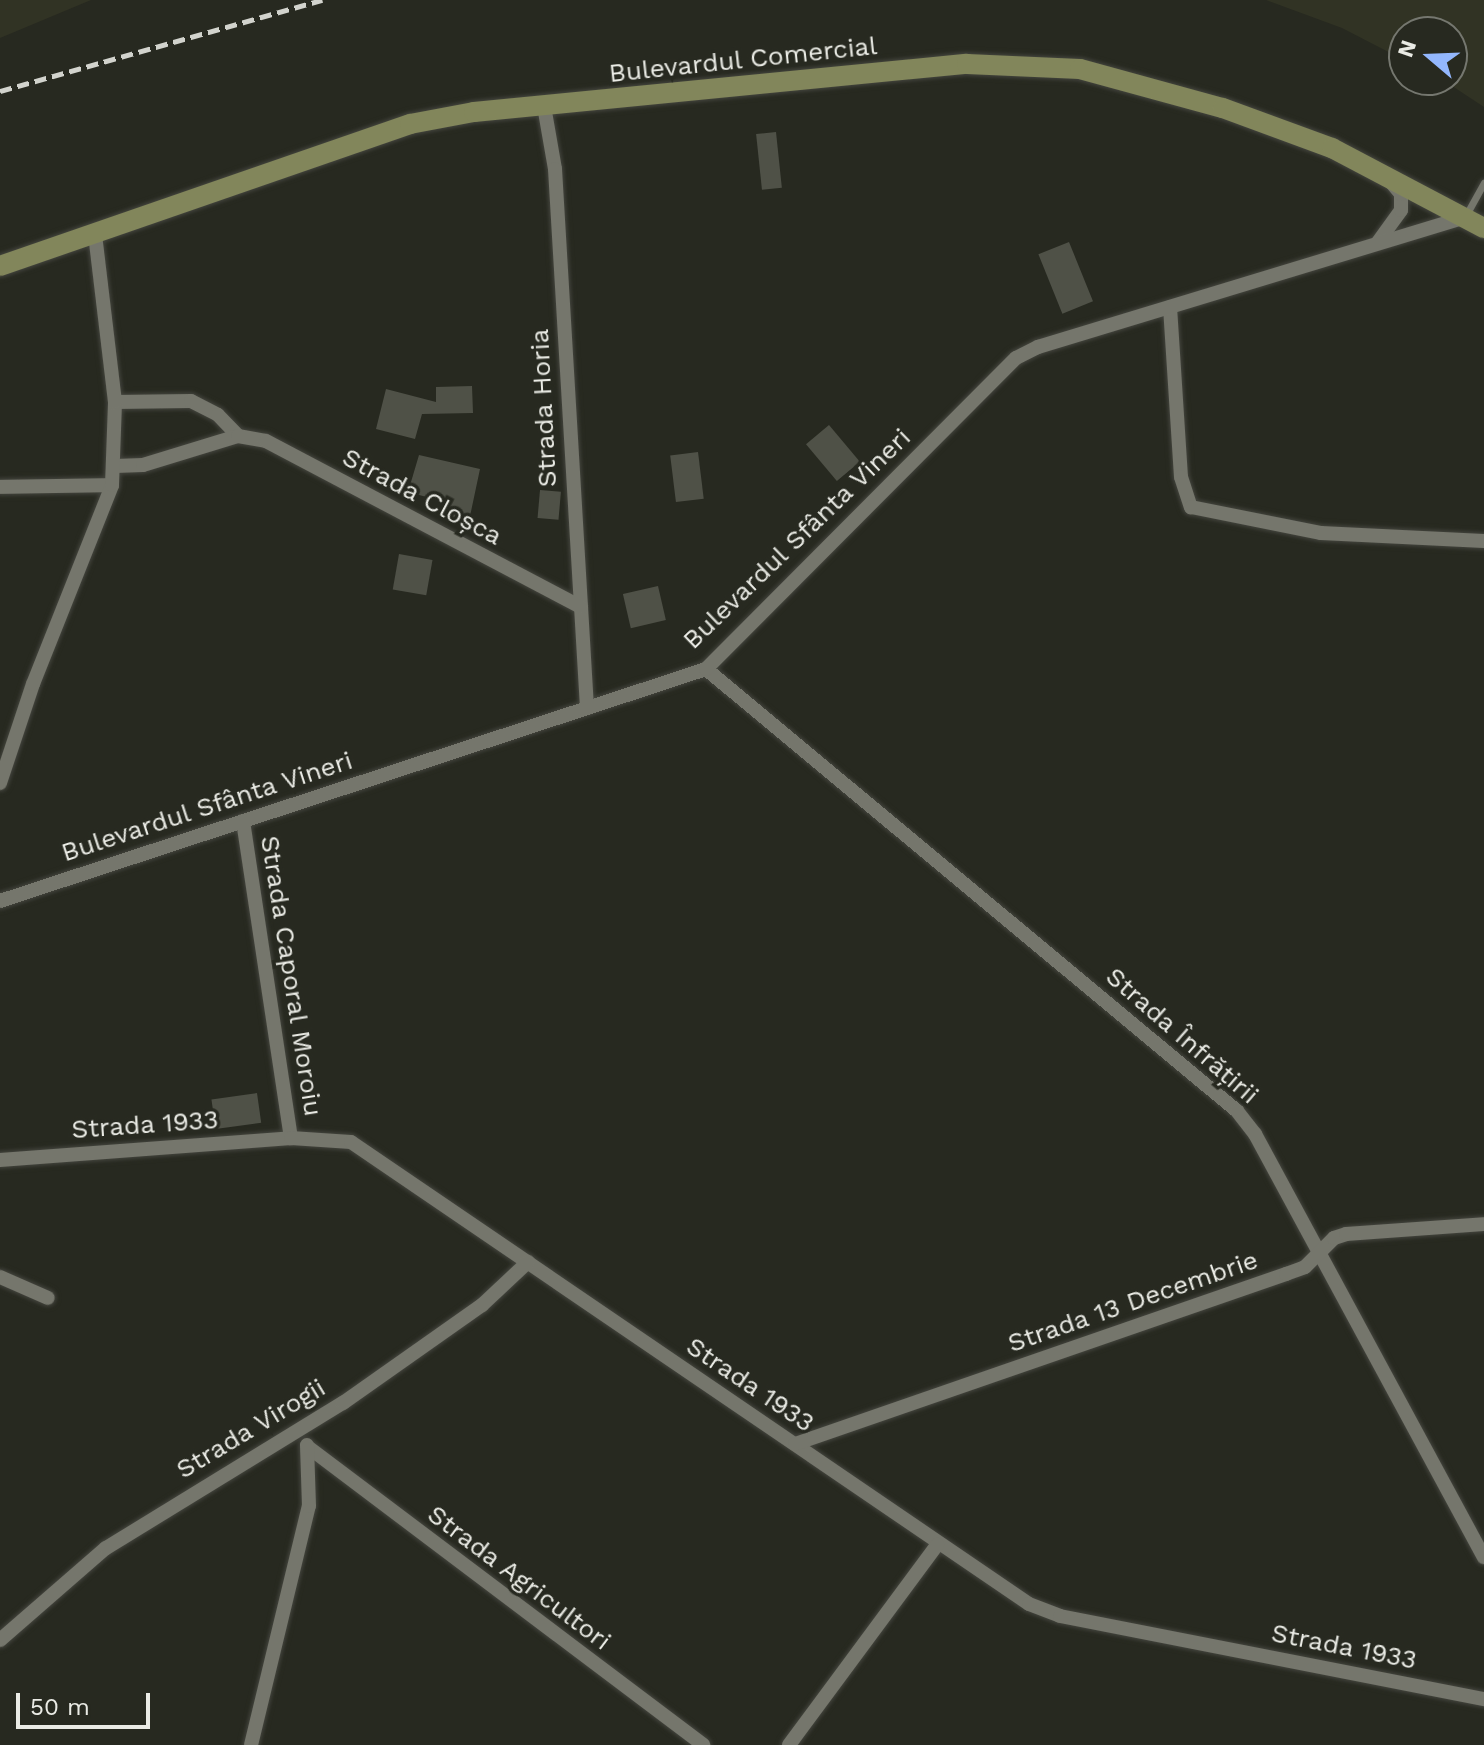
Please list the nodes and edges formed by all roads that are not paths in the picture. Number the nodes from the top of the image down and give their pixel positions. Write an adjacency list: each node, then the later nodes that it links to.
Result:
1 (544, 106): 2 (main road, Bulevardul Comercial); 6 (main road, Bulevardul Comercial); 16 (street, Strada Horia)
2 (1385, 174): 4 (main road, Bulevardul Comercial); 7 (street)
3 (1484, 183): 4 (lane)
4 (1465, 217): 5 (main road, Bulevardul Comercial); 7 (street, Bulevardul Sfânta Vineri)
5 (1484, 228)
6 (95, 235): 8 (main road, Bulevardul Comercial); 10 (street)
7 (1378, 243): 9 (street, Bulevardul Sfânta Vineri)
8 (0, 266)
9 (1170, 307): 15 (street); 17 (street, Bulevardul Sfânta Vineri)
10 (115, 402): 11 (street, Strada Cloșca); 12 (street)
11 (238, 436): 12 (street); 16 (street, Strada Cloșca)
12 (115, 466): 13 (street)
13 (112, 485): 14 (street); 19 (street)
14 (0, 487)
15 (1484, 541)
16 (581, 607): 18 (street, Strada Horia)
17 (706, 669): 18 (street, Bulevardul Sfânta Vineri); 25 (street, Strada Înfrățirii)
18 (587, 708): 20 (street, Bulevardul Sfânta Vineri)
19 (0, 780)
20 (243, 821): 21 (street, Bulevardul Sfânta Vineri); 22 (street, Strada Caporal Moroiu)
21 (0, 901)
22 (291, 1138): 23 (street, Strada 1933); 26 (street, Strada 1933)
23 (0, 1160)
24 (1484, 1224): 25 (street, Strada 13 Decembrie)
25 (1319, 1257): 30 (street, Strada 13 Decembrie); 33 (street, Strada Înfrățirii)
26 (528, 1262): 29 (street, Strada Virogii); 30 (street, Strada 1933)
27 (0, 1277): 28 (street)
28 (48, 1298)
29 (300, 1431): 31 (street); 34 (street, Strada Virogii)
30 (795, 1444): 32 (street, Strada 1933)
31 (308, 1447): 36 (street); 37 (street, Strada Agricultori)
32 (937, 1545): 35 (street, Strada 1933); 38 (street)
33 (1484, 1557)
34 (0, 1640)
35 (1484, 1699)
36 (251, 1745)
37 (703, 1745)
38 (789, 1745)

